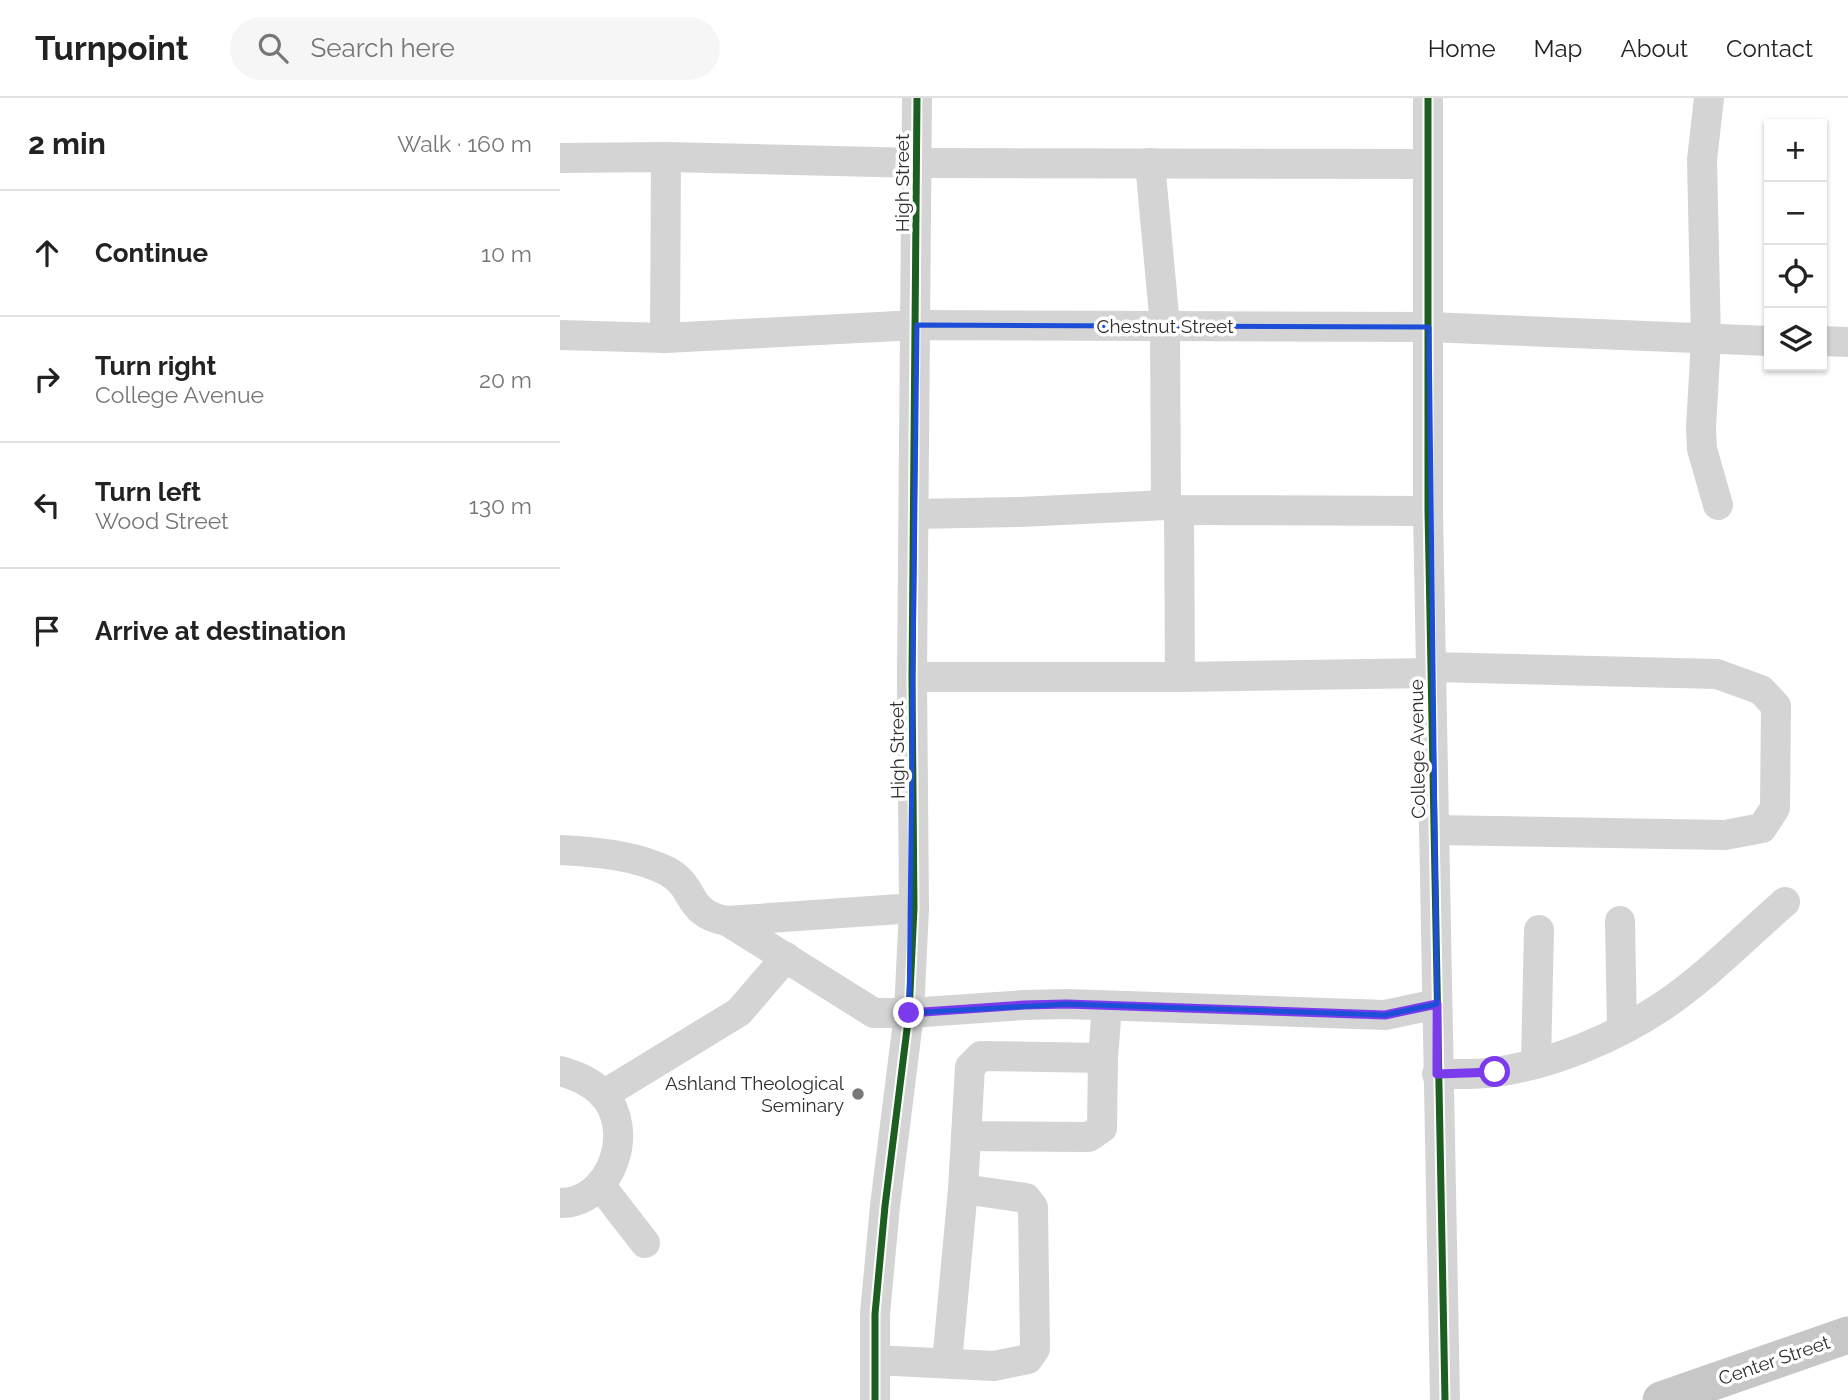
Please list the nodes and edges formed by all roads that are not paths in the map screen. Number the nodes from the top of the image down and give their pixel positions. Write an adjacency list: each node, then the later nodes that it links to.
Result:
1 (917, 98): 6 (street, High Street)
2 (1427, 98): 8 (street, College Avenue)
3 (1709, 98): 14 (street)
4 (666, 157): 5 (street); 6 (street); 13 (street)
5 (560, 158)
6 (918, 163): 7 (street); 9 (street, High Street)
7 (1150, 163): 8 (street); 10 (street)
8 (1426, 164): 11 (street, College Avenue)
9 (917, 325): 10 (street, Chestnut Street); 13 (street, Chestnut Street); 21 (street, High Street)
10 (1165, 326): 11 (street, Chestnut Street); 19 (street)
11 (1429, 327): 14 (street, Chestnut Street); 20 (street, College Avenue)
12 (560, 335): 13 (street, Chestnut Street)
13 (665, 338)
14 (1706, 340): 15 (street, Chestnut Street); 18 (street)
15 (1764, 341)
16 (1827, 341): 17 (street)
17 (1848, 342)
18 (1718, 505)
19 (1173, 508): 20 (street); 21 (street); 24 (street)
20 (1428, 510): 22 (street, College Avenue)
21 (914, 514): 23 (street, High Street)
22 (1431, 670): 24 (street); 25 (street, College Avenue); 25 (street)
23 (912, 677): 24 (street); 28 (street, High Street)
24 (1180, 677)
25 (1434, 830): 33 (street, College Avenue)
26 (560, 850): 29 (street)
27 (1785, 902): 36 (street)
28 (914, 908): 29 (street); 35 (street, High Street)
29 (727, 921): 32 (street)
30 (1620, 921): 36 (street)
31 (1539, 930): 38 (street)
32 (786, 957): 35 (street); 41 (street)
33 (1437, 1004): 34 (street); 40 (street, College Avenue)
34 (1107, 1006): 35 (street); 37 (street)
35 (909, 1013): 48 (street, High Street)
36 (1622, 1029): 38 (street)
37 (1103, 1058): 42 (street); 42 (street)
38 (1536, 1063): 40 (street)
39 (560, 1071): 41 (street)
40 (1437, 1074): 51 (street, College Avenue)
41 (603, 1095): 43 (street)
42 (966, 1136): 44 (street)
43 (600, 1185): 45 (street); 46 (street)
44 (963, 1189): 49 (street); 49 (street)
45 (560, 1203)
46 (645, 1243)
47 (1848, 1335): 52 (main road, Center Street)
48 (875, 1360): 49 (street); 50 (street, High Street)
49 (947, 1363)
50 (875, 1400)
51 (1445, 1400)
52 (1661, 1400)

